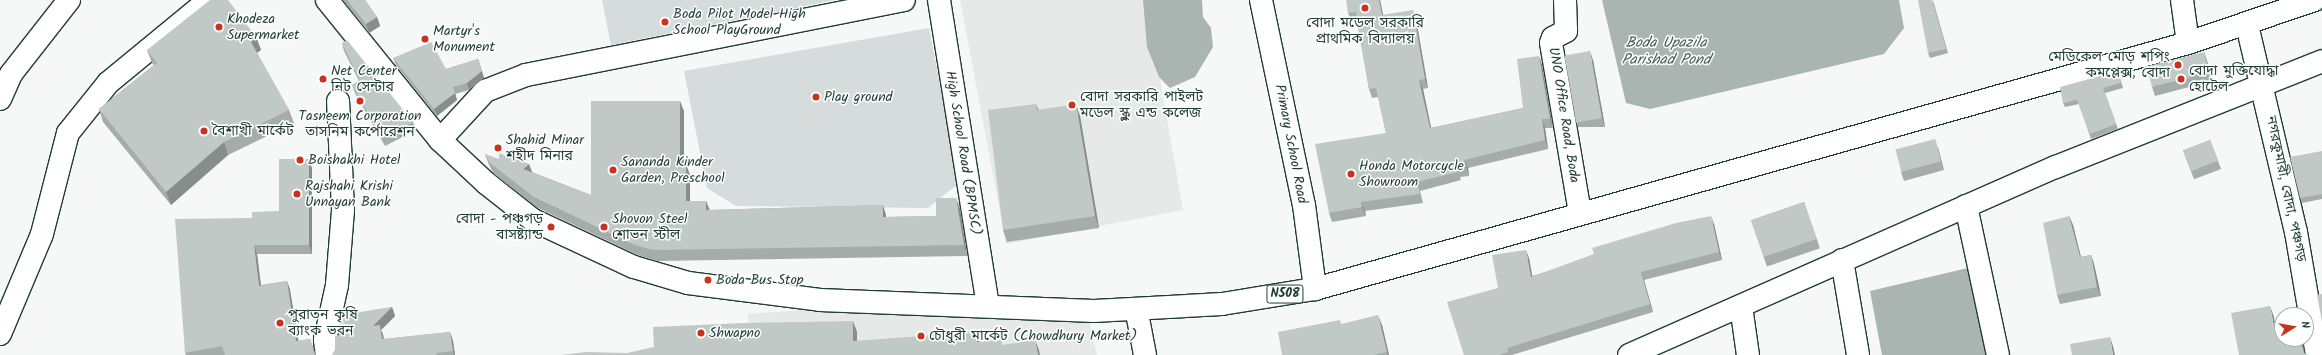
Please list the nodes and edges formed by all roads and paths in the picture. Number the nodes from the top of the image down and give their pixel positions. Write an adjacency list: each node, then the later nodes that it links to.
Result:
1 (68, 0): 14 (main road)
2 (209, 0): 24 (main road)
3 (327, 0): 16 (main road, N508)
4 (904, 0): 16 (main road)
5 (939, 0): 21 (main road, High School Road (BPMSC))
6 (1261, 0): 20 (main road, Primary School Road)
7 (1565, 0): 18 (main road, UNO Office Road, Boda)
8 (2182, 0): 11 (main road)
9 (2314, 0): 10 (main road, N508)
10 (2247, 25): 11 (main road, N508); 13 (main road, নগরকুমারী, বোদা, পঞ্চগড়)
11 (2188, 43): 18 (main road, N508)
12 (2322, 61): 13 (main road)
13 (2264, 84): 17 (main road); 31 (main road, নগরকুমারী, বোদা, পঞ্চগড়)
14 (0, 99)
15 (338, 101): 25 (main road)
16 (440, 140): 21 (main road, N508)
17 (1966, 206): 19 (main road); 30 (main road)
18 (1580, 213): 20 (main road, N508)
19 (1842, 260): 22 (main road); 29 (main road)
20 (1315, 289): 21 (main road, N508)
21 (988, 305)
22 (1741, 306): 27 (main road); 28 (main road)
23 (1137, 314): 26 (main road)
24 (0, 334)
25 (327, 355)
26 (1145, 355)
27 (1629, 355)
28 (1748, 355)
29 (1858, 355)
30 (1998, 355)
31 (2317, 355)

